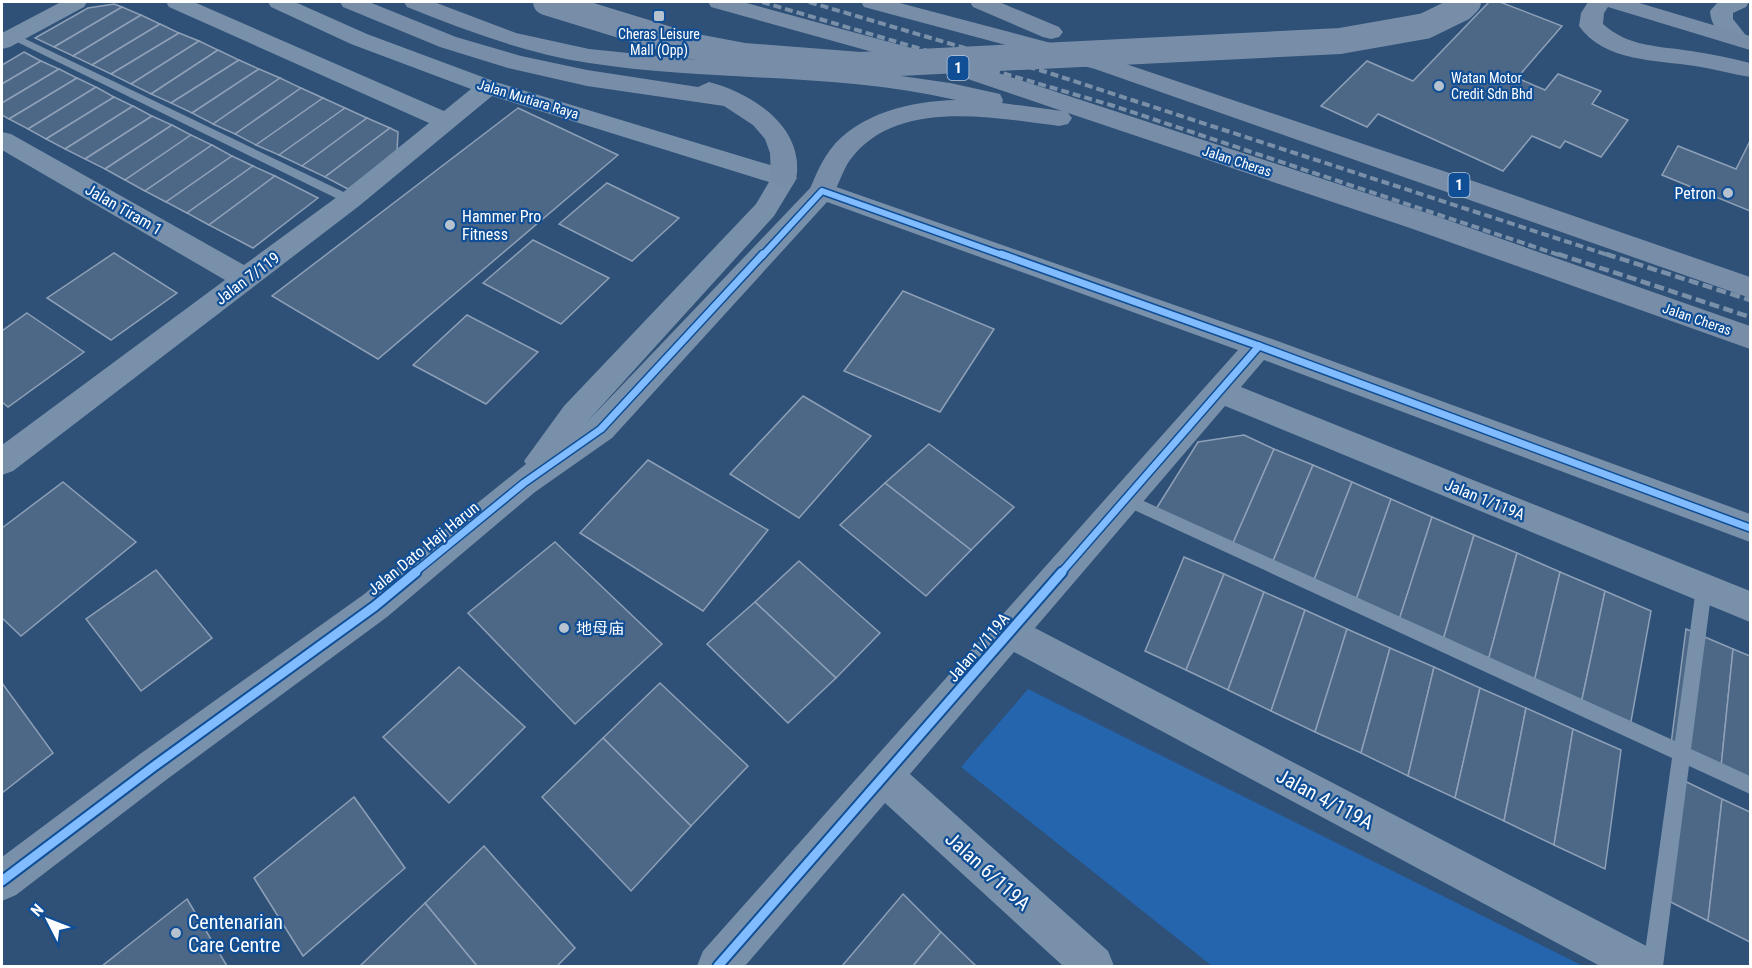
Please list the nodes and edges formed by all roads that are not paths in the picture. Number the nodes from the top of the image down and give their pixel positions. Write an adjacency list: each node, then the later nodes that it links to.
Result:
1 (76, 2): 16 (street)
2 (177, 2): 24 (street)
3 (279, 2): 20 (street, Jalan Mutiara Raya)
4 (351, 2): 21 (highway)
5 (416, 2): 18 (highway)
6 (546, 2): 10 (highway, bridge)
7 (719, 2): 26 (highway, Jalan Cheras / 1)
8 (872, 2): 22 (highway, 1)
9 (981, 2): 22 (highway)
10 (1468, 2)
11 (1600, 2): 19 (highway)
12 (1614, 2): 17 (highway)
13 (1738, 2): 17 (street)
14 (1746, 2): 15 (street)
15 (1750, 2)
16 (7, 39): 29 (lane)
17 (1743, 41)
18 (656, 64): 21 (highway); 23 (highway)
19 (1750, 70)
20 (488, 87): 24 (street, Jalan 7/119); 27 (street, Jalan Mutiara Raya)
21 (729, 99): 27 (highway)
22 (1221, 104): 30 (highway, 1)
23 (1059, 118): 26 (highway); 28 (highway)
24 (448, 122): 29 (street, Jalan 7/119)
25 (2, 140): 32 (street, Jalan Tiram 1)
26 (1177, 142): 34 (highway, Jalan Cheras / 1)
27 (784, 178): 38 (street, Jalan Dato Haji Harun)
28 (822, 191): 35 (street); 38 (street, Jalan Dato Haji Harun)
29 (350, 200): 32 (street, Jalan 7/119)
30 (1697, 268): 31 (highway); 33 (highway, 1)
31 (1750, 273)
32 (246, 279): 37 (street, Jalan 7/119)
33 (1750, 288)
34 (1750, 338)
35 (1259, 346): 36 (street, Jalan 1/119A); 40 (street)
36 (1220, 391): 39 (street, Jalan 1/119A); 41 (street, Jalan 1/119A)
37 (2, 462)
38 (524, 483): 47 (street, Jalan Dato Haji Harun)
39 (1126, 499): 43 (street, Jalan 1/119A); 44 (lane)
40 (1750, 528)
41 (1704, 588): 42 (street, Jalan 1/119A); 44 (lane)
42 (1750, 607)
43 (1010, 632): 45 (street, Jalan 1/119A); 50 (street, Jalan 4/119A)
44 (1682, 754): 46 (lane); 51 (lane)
45 (884, 776): 48 (street, Jalan 1/119A); 49 (street, Jalan 6/119A)
46 (1750, 785)
47 (2, 881)
48 (718, 966)
49 (1093, 966)
50 (1641, 966)
51 (1653, 966)

